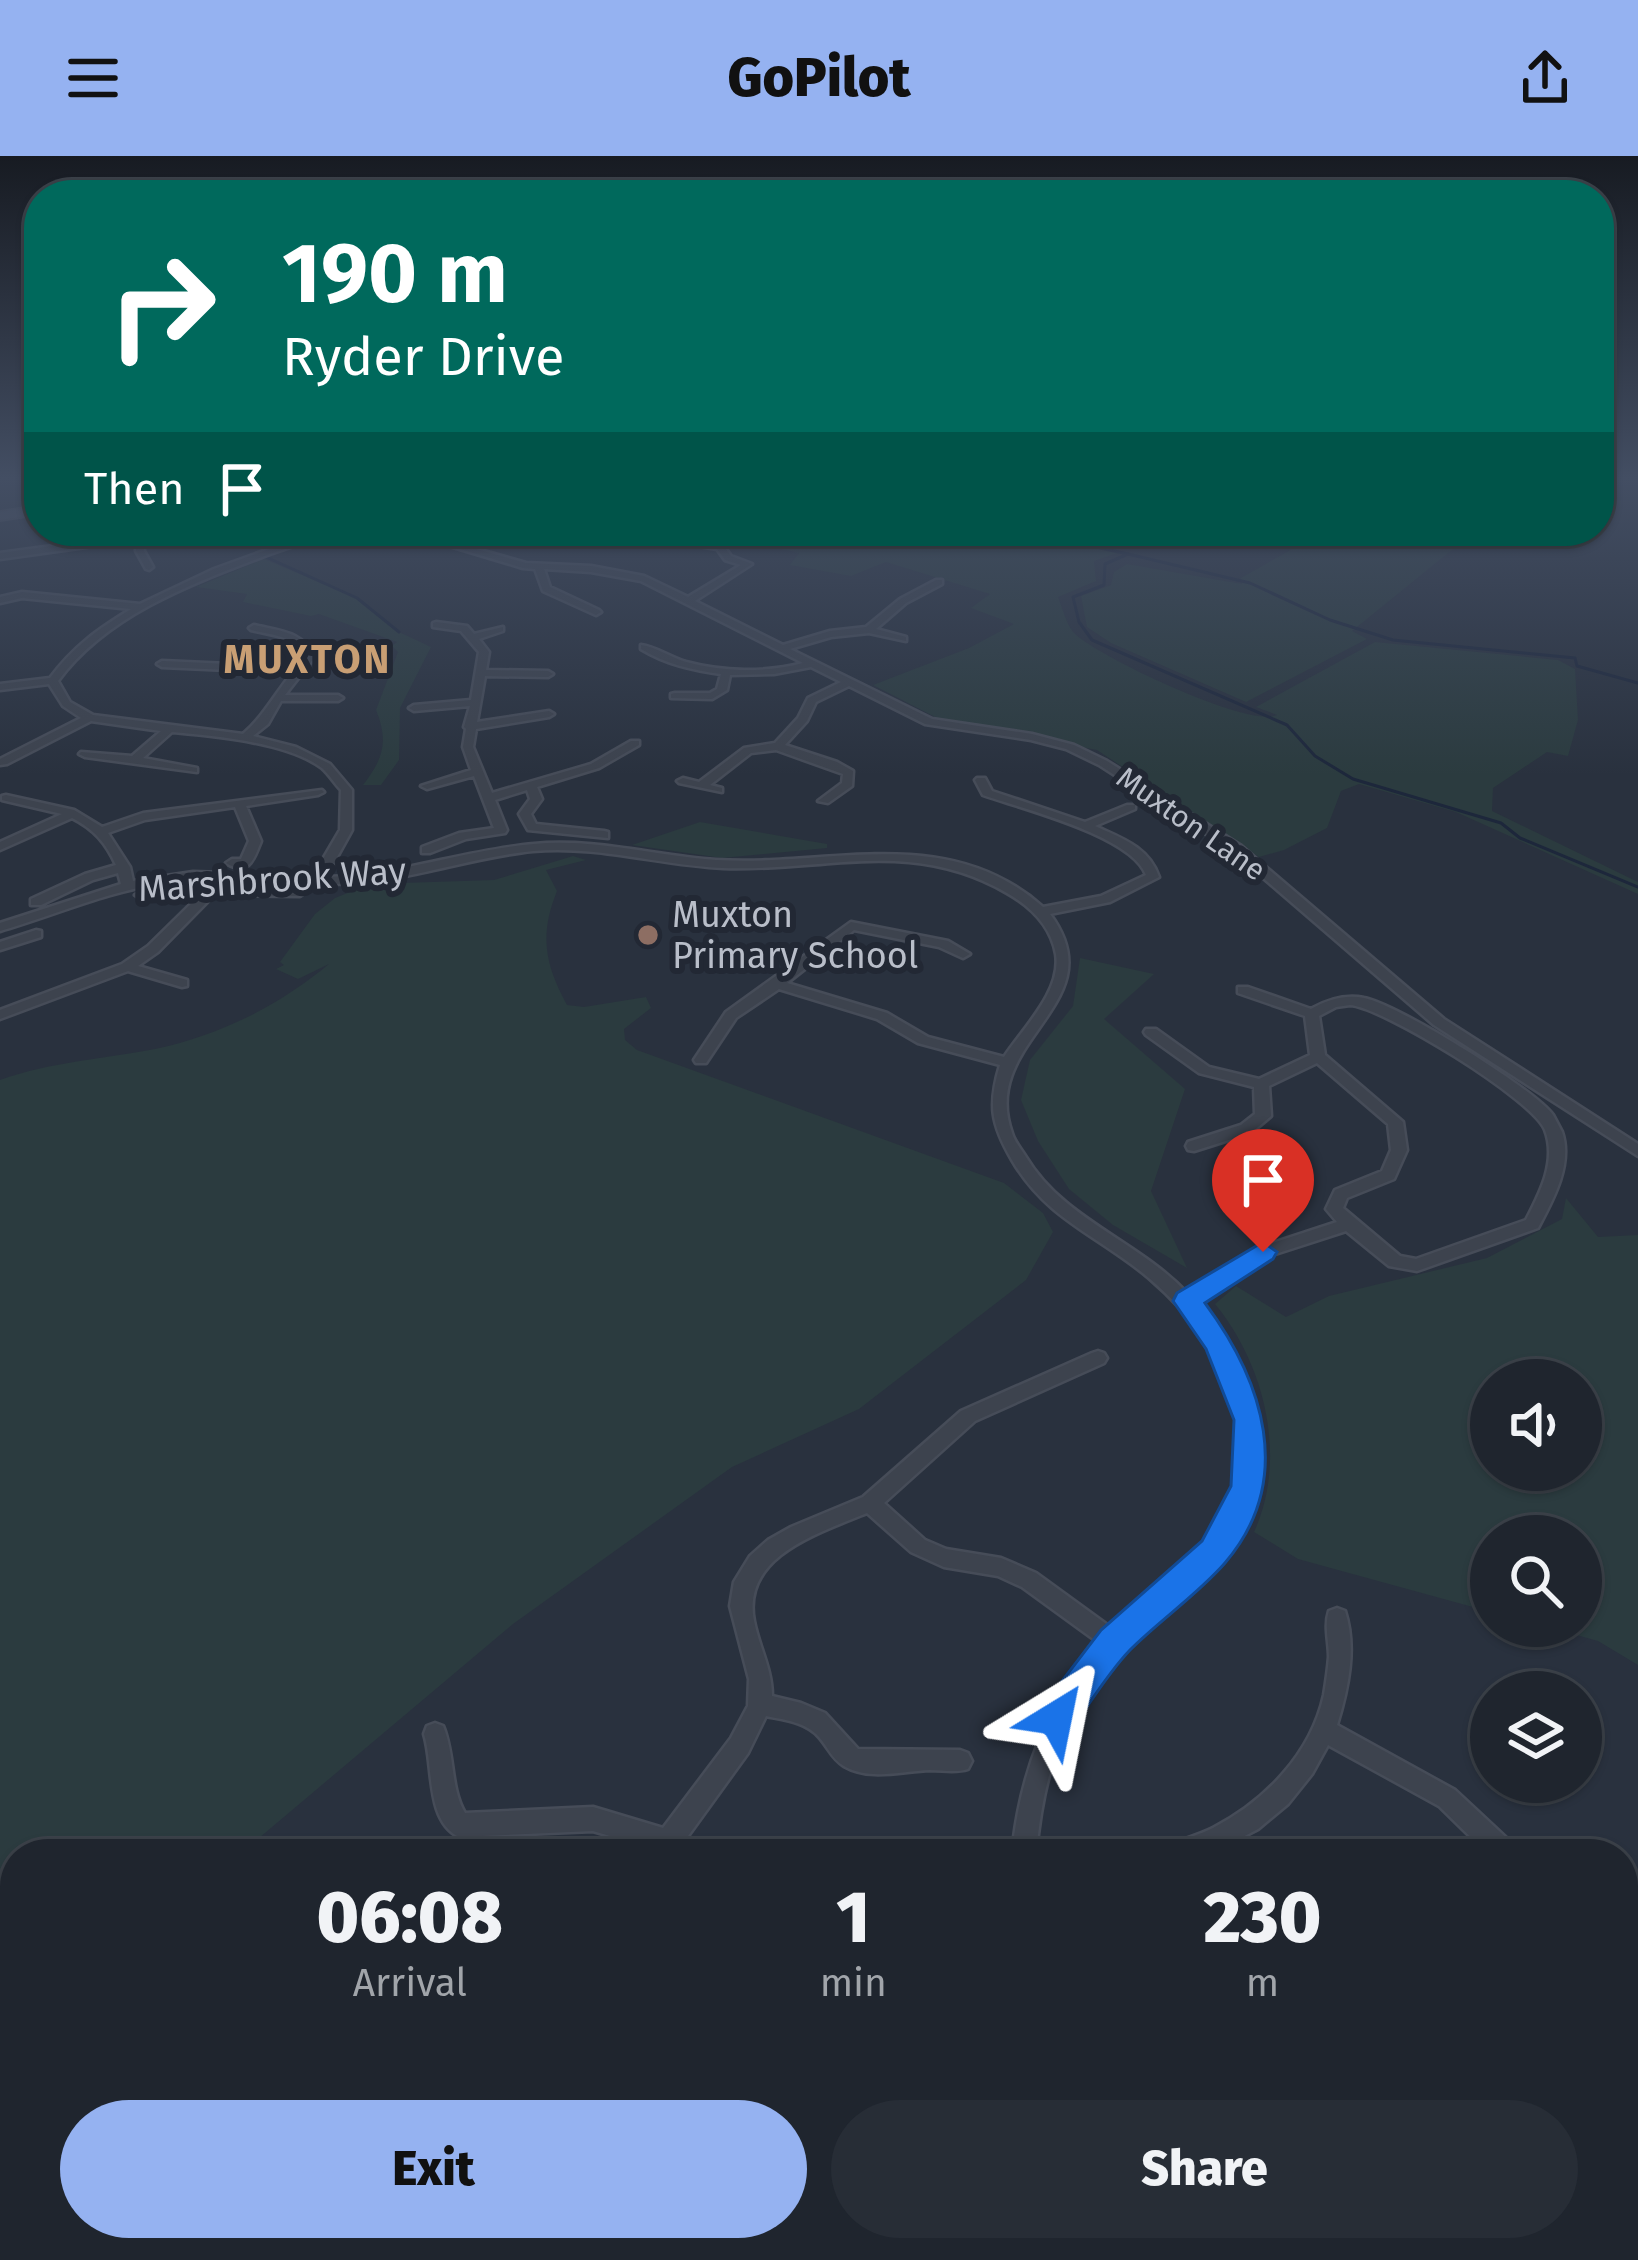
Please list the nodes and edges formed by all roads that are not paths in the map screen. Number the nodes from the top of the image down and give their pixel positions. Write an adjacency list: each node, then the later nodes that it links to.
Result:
1 (203, 578): 8 (street)
2 (542, 578): 9 (street)
3 (640, 578): 6 (street, Muxton Lane)
4 (728, 578): 6 (street)
5 (939, 587): 12 (street)
6 (691, 599): 16 (street, Muxton Lane)
7 (0, 600): 8 (street)
8 (146, 607): 25 (street)
9 (596, 612)
10 (436, 625): 14 (street)
11 (500, 629): 14 (street)
12 (869, 630): 15 (street); 16 (street)
13 (256, 632): 21 (street)
14 (476, 637): 23 (street)
15 (903, 639)
16 (782, 648): 19 (street, Muxton Lane)
17 (648, 650): 22 (street)
18 (162, 664): 20 (street)
19 (813, 664): 22 (street); 26 (street, Muxton Lane)
20 (201, 668): 21 (street); 27 (street)
21 (301, 670): 30 (street)
22 (726, 672): 29 (street)
23 (480, 673): 24 (street); 32 (street)
24 (548, 674)
25 (52, 681): 28 (street); 34 (street)
26 (849, 682): 40 (street); 90 (street, Muxton Lane)
27 (186, 686)
28 (0, 687)
29 (675, 696)
30 (278, 698): 31 (street); 38 (street)
31 (338, 698)
32 (474, 704): 33 (street); 36 (street)
33 (414, 708)
34 (89, 718): 37 (street); 43 (street)
35 (540, 718): 36 (street)
36 (469, 727): 45 (street)
37 (169, 729): 38 (street); 42 (street)
38 (247, 736): 68 (street)
39 (636, 740): 48 (street)
40 (778, 746): 49 (street); 55 (street)
41 (87, 757): 42 (street)
42 (134, 760): 44 (street)
43 (3, 762)
44 (194, 770)
45 (476, 772): 46 (street); 54 (street)
46 (435, 781)
47 (682, 781): 49 (street)
48 (531, 786): 54 (street); 62 (street)
49 (701, 786): 50 (street)
50 (718, 790)
51 (318, 792): 56 (street)
52 (971, 795): 59 (street)
53 (6, 798): 58 (street)
54 (489, 798): 61 (street)
55 (824, 801)
56 (240, 806): 60 (street); 66 (street)
57 (1131, 807): 59 (street)
58 (69, 815): 60 (street); 63 (street)
59 (1085, 826): 73 (street)
60 (104, 830): 67 (street)
61 (501, 830): 64 (street); 65 (street)
62 (604, 835)
63 (0, 847)
64 (426, 850)
65 (510, 850): 68 (street, Marshbrook Way); 73 (street, Marshbrook Way)
66 (246, 863)
67 (124, 867): 70 (street); 72 (street)
68 (317, 880): 70 (street, Marshbrook Way)
69 (212, 891): 70 (street); 71 (street); 78 (street)
70 (129, 892): 74 (street, Marshbrook Way)
71 (300, 892)
72 (36, 902)
73 (1040, 912): 87 (street)
74 (0, 927)
75 (36, 934): 76 (street)
76 (0, 946)
77 (962, 953): 80 (street)
78 (127, 968): 79 (street); 83 (street)
79 (170, 984)
80 (777, 984): 86 (street); 87 (street)
81 (1243, 990): 82 (street)
82 (1312, 1014): 85 (street); 91 (street)
83 (0, 1015)
84 (1151, 1032): 88 (street)
85 (1318, 1057): 88 (street); 91 (street)
86 (701, 1060)
87 (1005, 1062): 92 (street)
88 (1261, 1084): 89 (street)
89 (1193, 1146)
90 (1638, 1151)
91 (1349, 1224): 92 (street)
92 (1187, 1301): 96 (street)
93 (1098, 1358): 94 (street)
94 (870, 1504): 96 (street); 97 (street)
95 (1337, 1618): 98 (street)
96 (1114, 1642): 103 (street)
97 (760, 1704): 100 (street); 102 (street)
98 (1326, 1731): 104 (street); 105 (street)
99 (435, 1734): 101 (street)
100 (960, 1761)
101 (642, 1839)
102 (671, 1839)
103 (1025, 1839)
104 (1234, 1839)
105 (1489, 1839)

